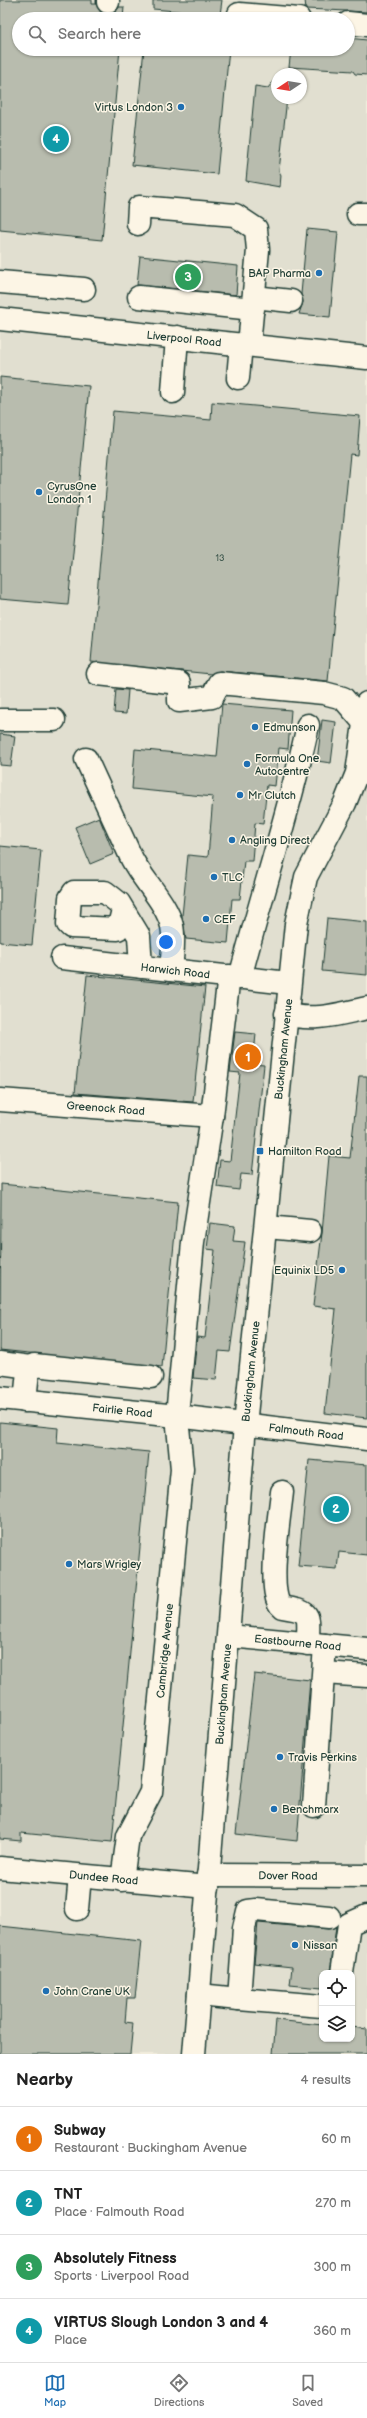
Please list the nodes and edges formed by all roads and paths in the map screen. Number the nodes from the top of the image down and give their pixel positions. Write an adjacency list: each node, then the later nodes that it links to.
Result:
1 (355, 24): 2 (street)
2 (367, 25)
3 (138, 224): 8 (street)
4 (0, 282): 5 (street)
5 (84, 289)
6 (139, 297): 8 (street)
7 (291, 301): 8 (street)
8 (254, 303): 11 (street)
9 (0, 319): 10 (street, Liverpool Road)
10 (177, 338): 11 (street, Liverpool Road); 14 (street)
11 (245, 345): 12 (street, Liverpool Road); 13 (street)
12 (367, 358)
13 (238, 378)
14 (173, 392)
15 (98, 674): 20 (street)
16 (367, 703): 20 (street, Buckingham Avenue)
17 (0, 720): 18 (street)
18 (54, 720)
19 (308, 725): 26 (street, Cambridge Avenue)
20 (366, 726): 27 (street, Buckingham Avenue)
21 (86, 759): 25 (street)
22 (123, 910): 24 (street)
23 (62, 958): 24 (street, Harwich Road)
24 (141, 967): 25 (street, Harwich Road)
25 (171, 970): 26 (street, Harwich Road)
26 (235, 977): 27 (street, Harwich Road); 31 (street, Cambridge Avenue)
27 (288, 983): 29 (street, Buckingham Avenue)
28 (367, 1008): 29 (street)
29 (286, 1014): 32 (street, Buckingham Avenue)
30 (0, 1100): 31 (street, Greenock Road)
31 (212, 1116): 39 (street, Cambridge Avenue)
32 (267, 1227): 33 (street); 40 (street, Buckingham Avenue)
33 (310, 1231)
34 (0, 1363): 35 (street)
35 (30, 1367): 36 (street); 38 (street)
36 (151, 1376)
37 (0, 1398): 38 (street, Fairlie Road)
38 (25, 1401): 39 (street, Fairlie Road)
39 (177, 1416): 40 (street, Fairlie Road); 52 (street, Cambridge Avenue)
40 (245, 1425): 41 (street, Falmouth Road); 43 (street, Buckingham Avenue)
41 (367, 1438)
42 (282, 1492): 44 (street)
43 (229, 1636): 44 (street, Eastbourne Road); 53 (street, Buckingham Avenue)
44 (317, 1644): 45 (street, Eastbourne Road); 46 (street)
45 (367, 1649)
46 (324, 1673): 47 (street); 48 (street)
47 (367, 1676)
48 (314, 1806)
49 (0, 1868): 50 (street, Dundee Road)
50 (80, 1876): 52 (street, Dundee Road); 54 (street)
51 (367, 1876): 53 (street, Dover Road)
52 (122, 1880): 53 (street, Dundee Road)
53 (208, 1881): 58 (street, Buckingham Avenue)
54 (77, 1909)
55 (367, 1916): 57 (street)
56 (329, 1917): 59 (street)
57 (342, 1970)
58 (199, 1995): 59 (street); 61 (street, Buckingham Avenue)
59 (239, 1999): 60 (street)
60 (319, 2006)
61 (194, 2054)

